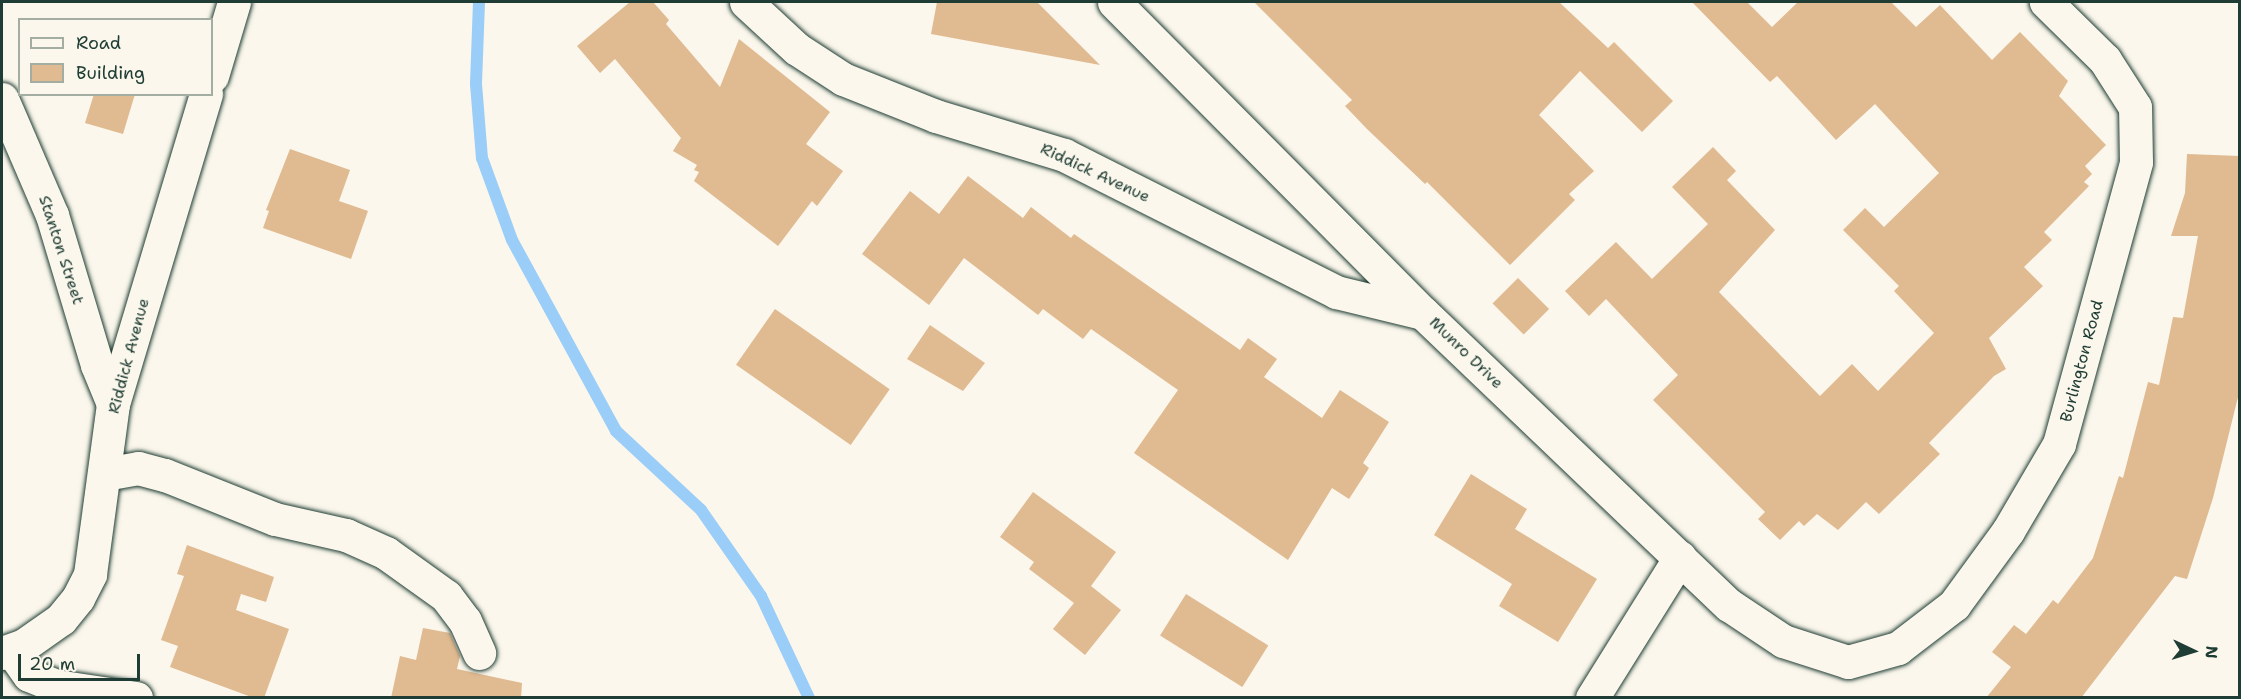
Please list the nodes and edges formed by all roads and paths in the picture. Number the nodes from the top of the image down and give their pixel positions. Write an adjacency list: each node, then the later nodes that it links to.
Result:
1 (234, 2): 5 (street)
2 (746, 2): 8 (street, Riddick Avenue)
3 (1114, 2): 8 (street, Munro Drive)
4 (2046, 2): 14 (street, Burlington Road)
5 (213, 73)
6 (205, 96): 9 (street, Riddick Avenue)
7 (2, 99): 9 (street, Stanton Street)
8 (1423, 313): 11 (street, Munro Drive)
9 (113, 404): 10 (street, Riddick Avenue)
10 (105, 474): 12 (street, Riddick Avenue); 13 (street)
11 (1680, 557): 14 (street, Munro Drive); 16 (street)
12 (7, 652): 15 (street)
13 (479, 653)
14 (1848, 662)
15 (136, 698)
16 (1592, 698)

